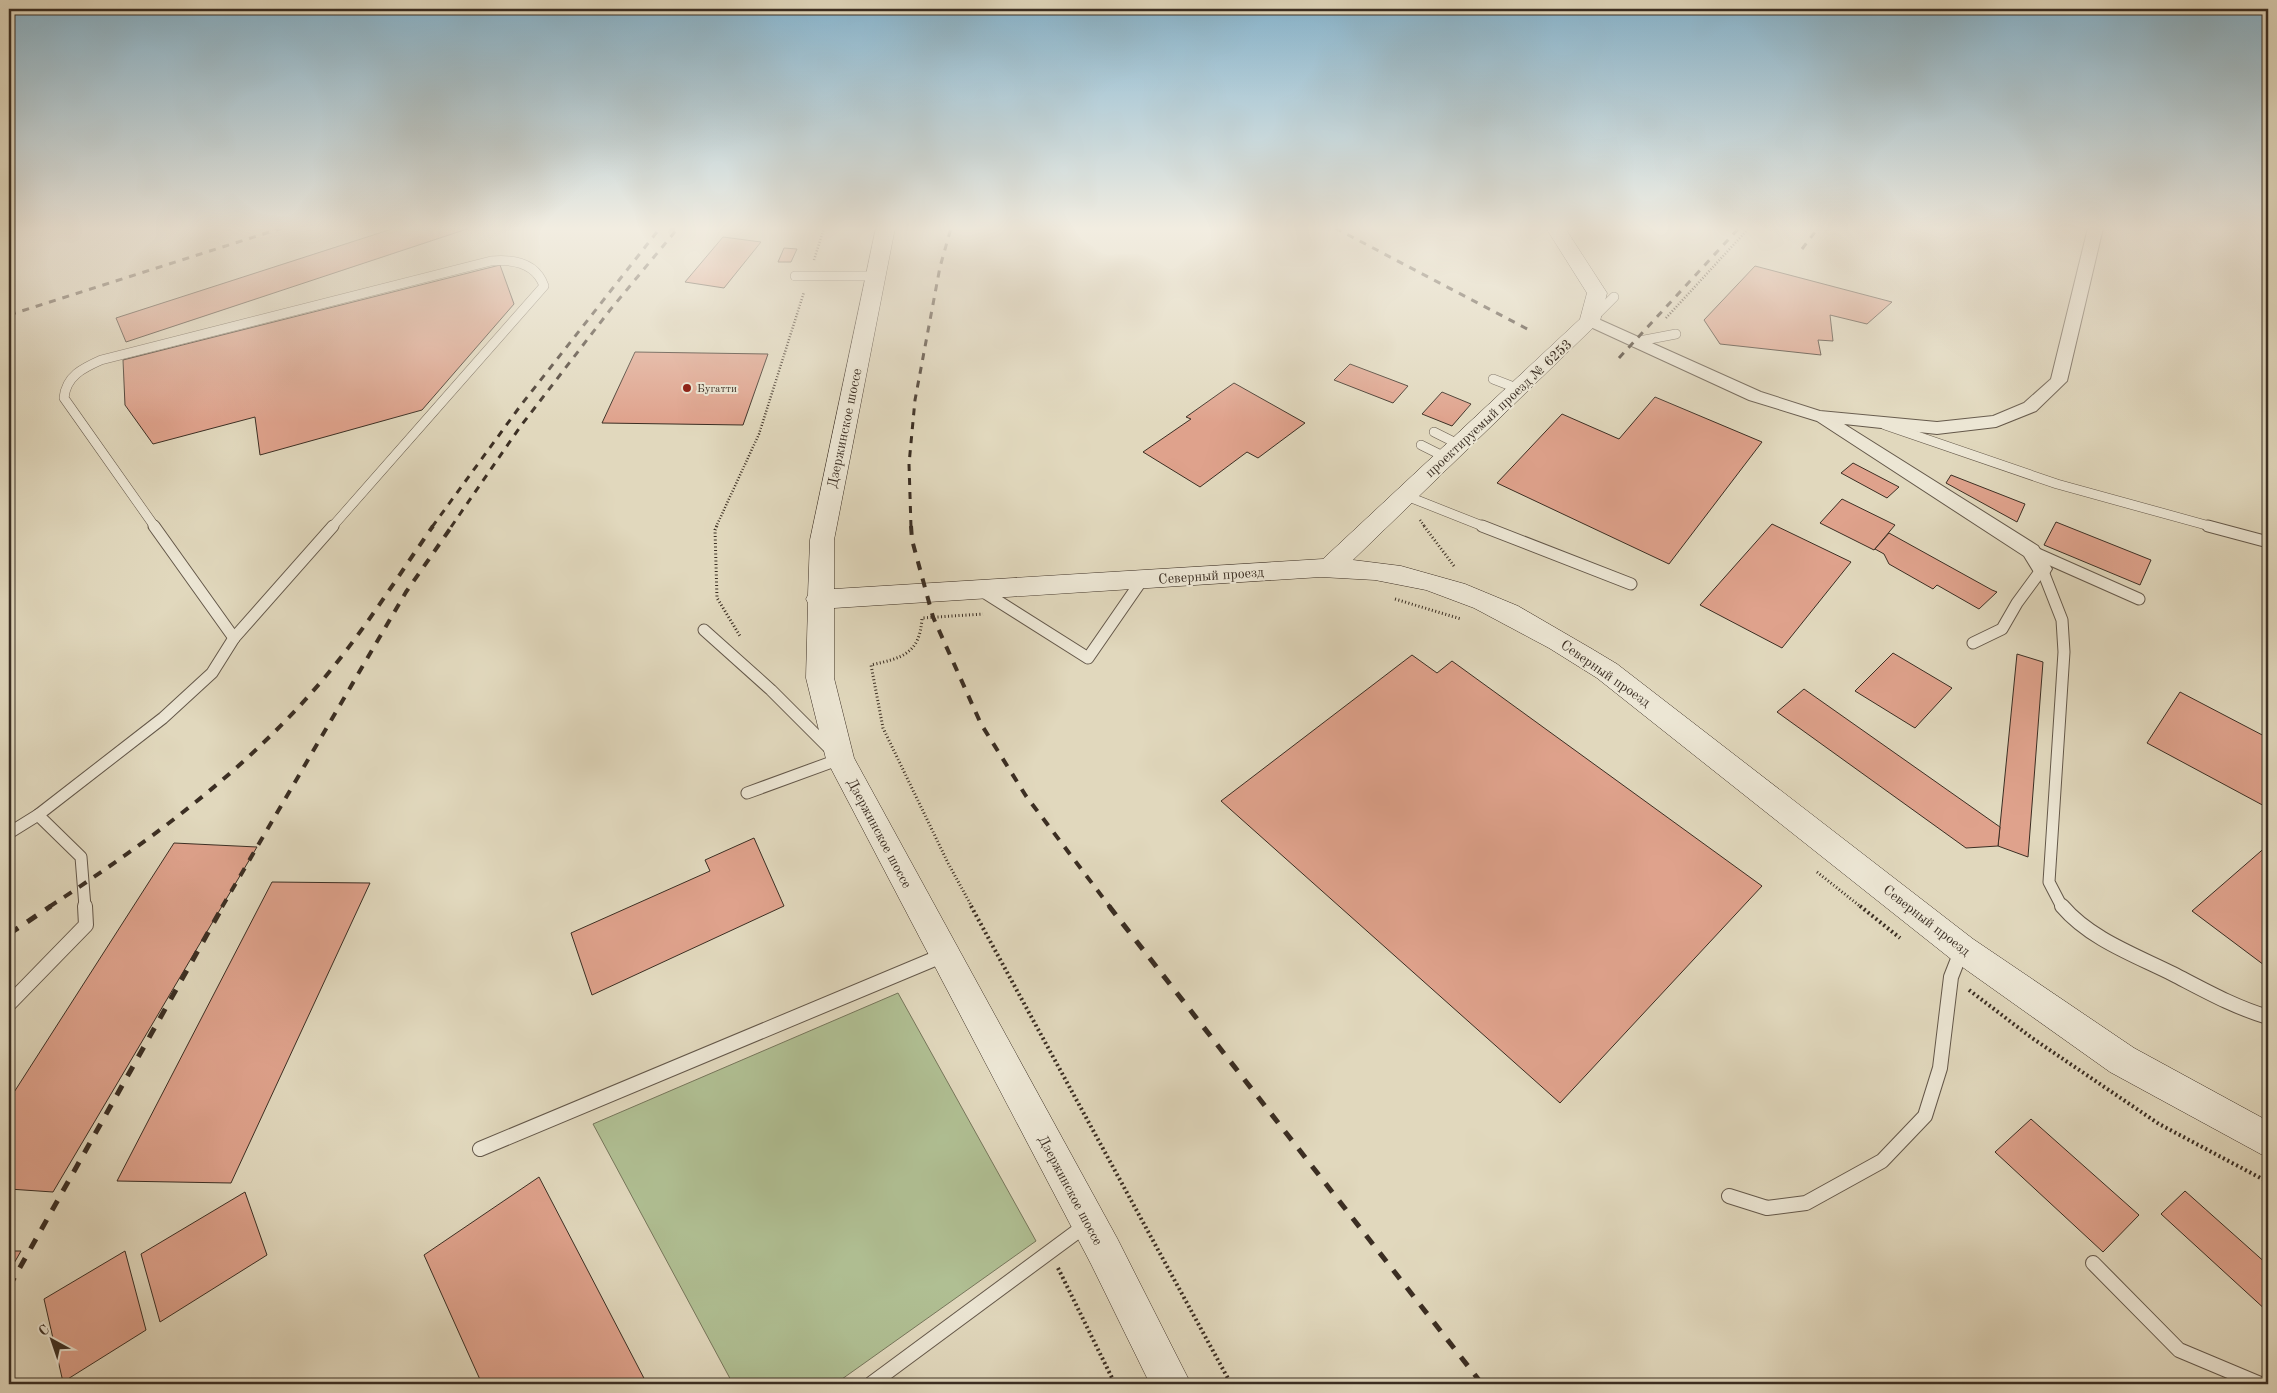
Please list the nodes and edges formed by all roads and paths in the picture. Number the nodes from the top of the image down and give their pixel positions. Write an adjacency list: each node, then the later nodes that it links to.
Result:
1 (366, 293): 34 (lane)
2 (538, 293): 34 (lane)
3 (804, 293): 35 (path)
4 (873, 293): 29 (street, Дзержинское шоссе)
5 (1596, 293): 9 (street)
6 (1686, 293): 11 (path)
7 (2080, 293): 15 (street)
8 (1614, 297): 9 (lane)
9 (1590, 321): 11 (street); 13 (street, проектируемый проезд № 6253)
10 (1676, 334): 11 (lane)
11 (1640, 341): 14 (street)
12 (1493, 378): 13 (lane)
13 (1519, 389): 18 (street, проектируемый проезд № 6253)
14 (1819, 416): 15 (street); 21 (street)
15 (1878, 423): 20 (lane)
16 (1434, 432): 18 (lane)
17 (1422, 445): 18 (lane)
18 (1452, 450): 19 (street, проектируемый проезд № 6253)
19 (1408, 497): 22 (path); 23 (street, проектируемый проезд № 6253); 26 (lane)
20 (2268, 542)
21 (2031, 551): 24 (street); 30 (lane)
22 (1454, 566)
23 (1329, 568): 25 (street, Северный проезд); 43 (street, Северный проезд)
24 (2042, 569): 36 (lane); 47 (lane)
25 (1142, 580): 27 (street, Северный проезд); 31 (lane)
26 (1631, 584)
27 (982, 591): 29 (street, Северный проезд); 31 (lane)
28 (1391, 598): 32 (path)
29 (819, 599): 37 (street, Дзержинское шоссе)
30 (2139, 599)
31 (1014, 612): 58 (path)
32 (1464, 620)
33 (704, 630): 37 (lane)
34 (234, 638): 39 (lane)
35 (742, 640)
36 (1973, 643)
37 (840, 759): 38 (lane); 44 (street, Дзержинское шоссе)
38 (747, 794)
39 (38, 815): 40 (lane); 46 (lane)
40 (9, 832)
41 (1813, 869): 42 (path)
42 (1905, 942)
43 (1962, 949): 45 (lane); 48 (street, Северный проезд)
44 (945, 954): 49 (lane); 52 (street, Дзержинское шоссе)
45 (1951, 977): 50 (path); 51 (lane)
46 (9, 1004)
47 (2268, 1017)
48 (2268, 1140)
49 (480, 1149)
50 (2268, 1182)
51 (1729, 1196)
52 (1089, 1223): 53 (lane); 57 (street, Дзержинское шоссе)
53 (1050, 1252): 55 (lane); 56 (path)
54 (2093, 1264): 59 (lane)
55 (871, 1384)
56 (1115, 1384)
57 (1171, 1384)
58 (1232, 1384)
59 (2260, 1384)

